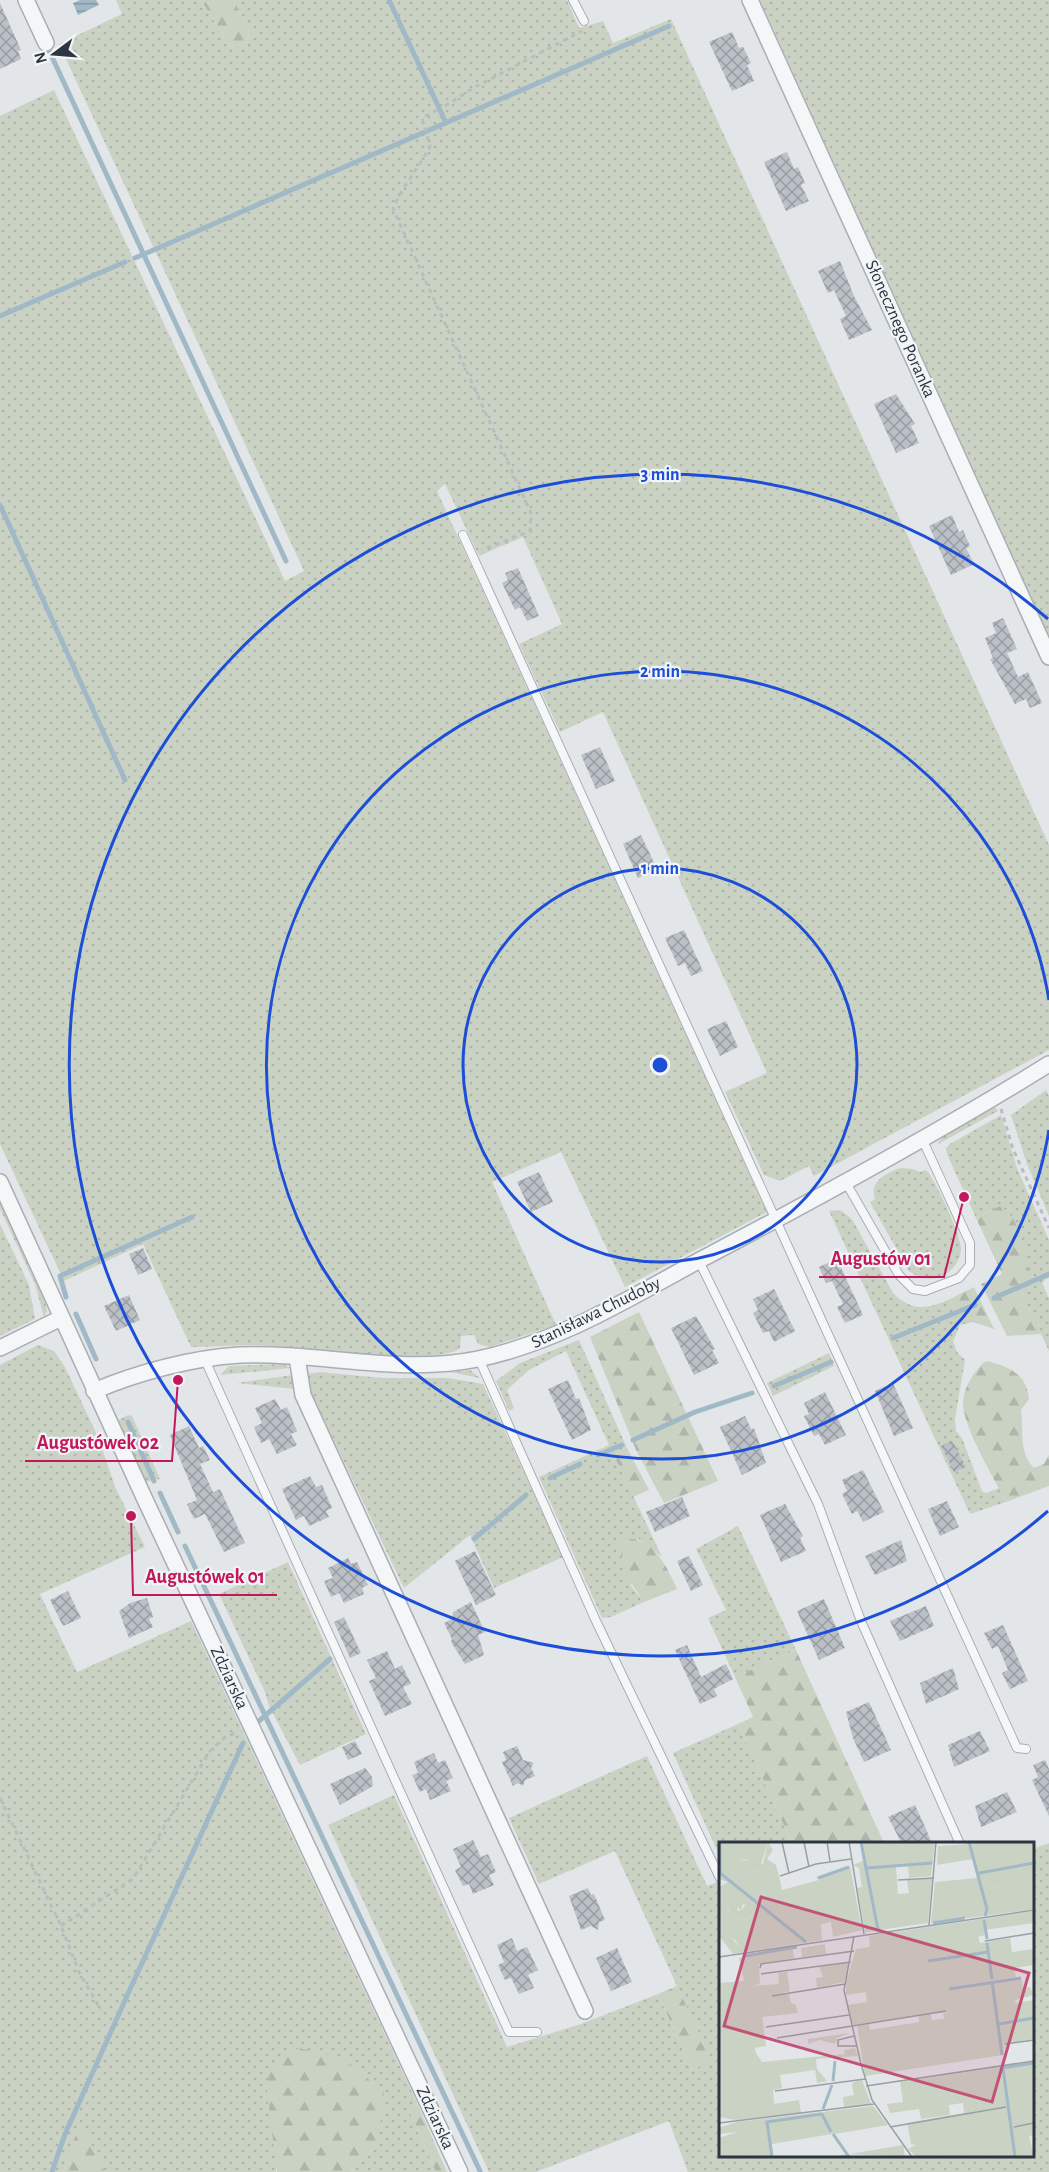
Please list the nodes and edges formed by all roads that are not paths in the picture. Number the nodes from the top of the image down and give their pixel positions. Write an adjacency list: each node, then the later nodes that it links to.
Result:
1 (26, 0): 5 (street)
2 (573, 0): 4 (lane)
3 (750, 0): 7 (street, Słonecznego Poranka)
4 (584, 21)
5 (46, 43)
6 (463, 535): 12 (lane)
7 (1049, 657)
8 (1049, 1064): 9 (street, Stanisława Chudoby)
9 (917, 1140): 10 (street, Stanisława Chudoby); 10 (lane)
10 (845, 1181): 12 (street, Stanisława Chudoby)
11 (0, 1182): 14 (street, Zdziarska)
12 (777, 1220): 13 (street, Stanisława Chudoby); 20 (lane)
13 (699, 1261): 17 (street, Stanisława Chudoby); 21 (lane)
14 (61, 1318): 15 (street); 19 (street, Zdziarska)
15 (0, 1348)
16 (297, 1357): 17 (street, Stanisława Chudoby); 18 (street, Stanisława Chudoby); 23 (street)
17 (479, 1359): 22 (lane)
18 (205, 1360): 19 (street, Stanisława Chudoby); 24 (lane)
19 (94, 1391): 25 (street, Zdziarska)
20 (1026, 1749)
21 (959, 1842)
22 (719, 1876)
23 (585, 2012)
24 (537, 2032)
25 (460, 2172)

